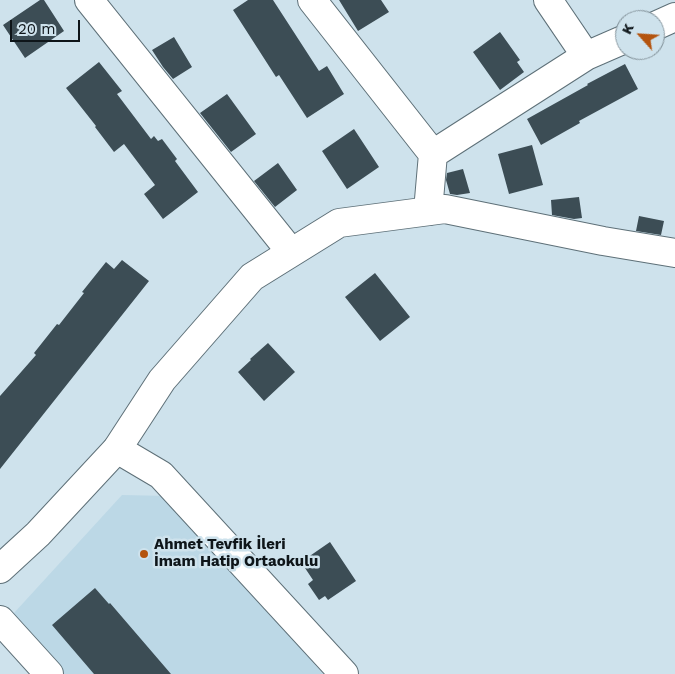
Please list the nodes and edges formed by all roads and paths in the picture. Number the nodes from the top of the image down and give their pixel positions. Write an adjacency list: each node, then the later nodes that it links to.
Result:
1 (89, 0): 8 (street)
2 (312, 0): 6 (street)
3 (548, 0): 5 (street)
4 (615, 43): 5 (street)
5 (586, 56): 6 (street)
6 (432, 154): 7 (street)
7 (428, 211): 8 (street); 9 (street)
8 (291, 252): 10 (street)
9 (675, 253)
10 (117, 449): 11 (street); 14 (street)
11 (0, 569)
12 (0, 620): 13 (street)
13 (49, 674)
14 (344, 674)

